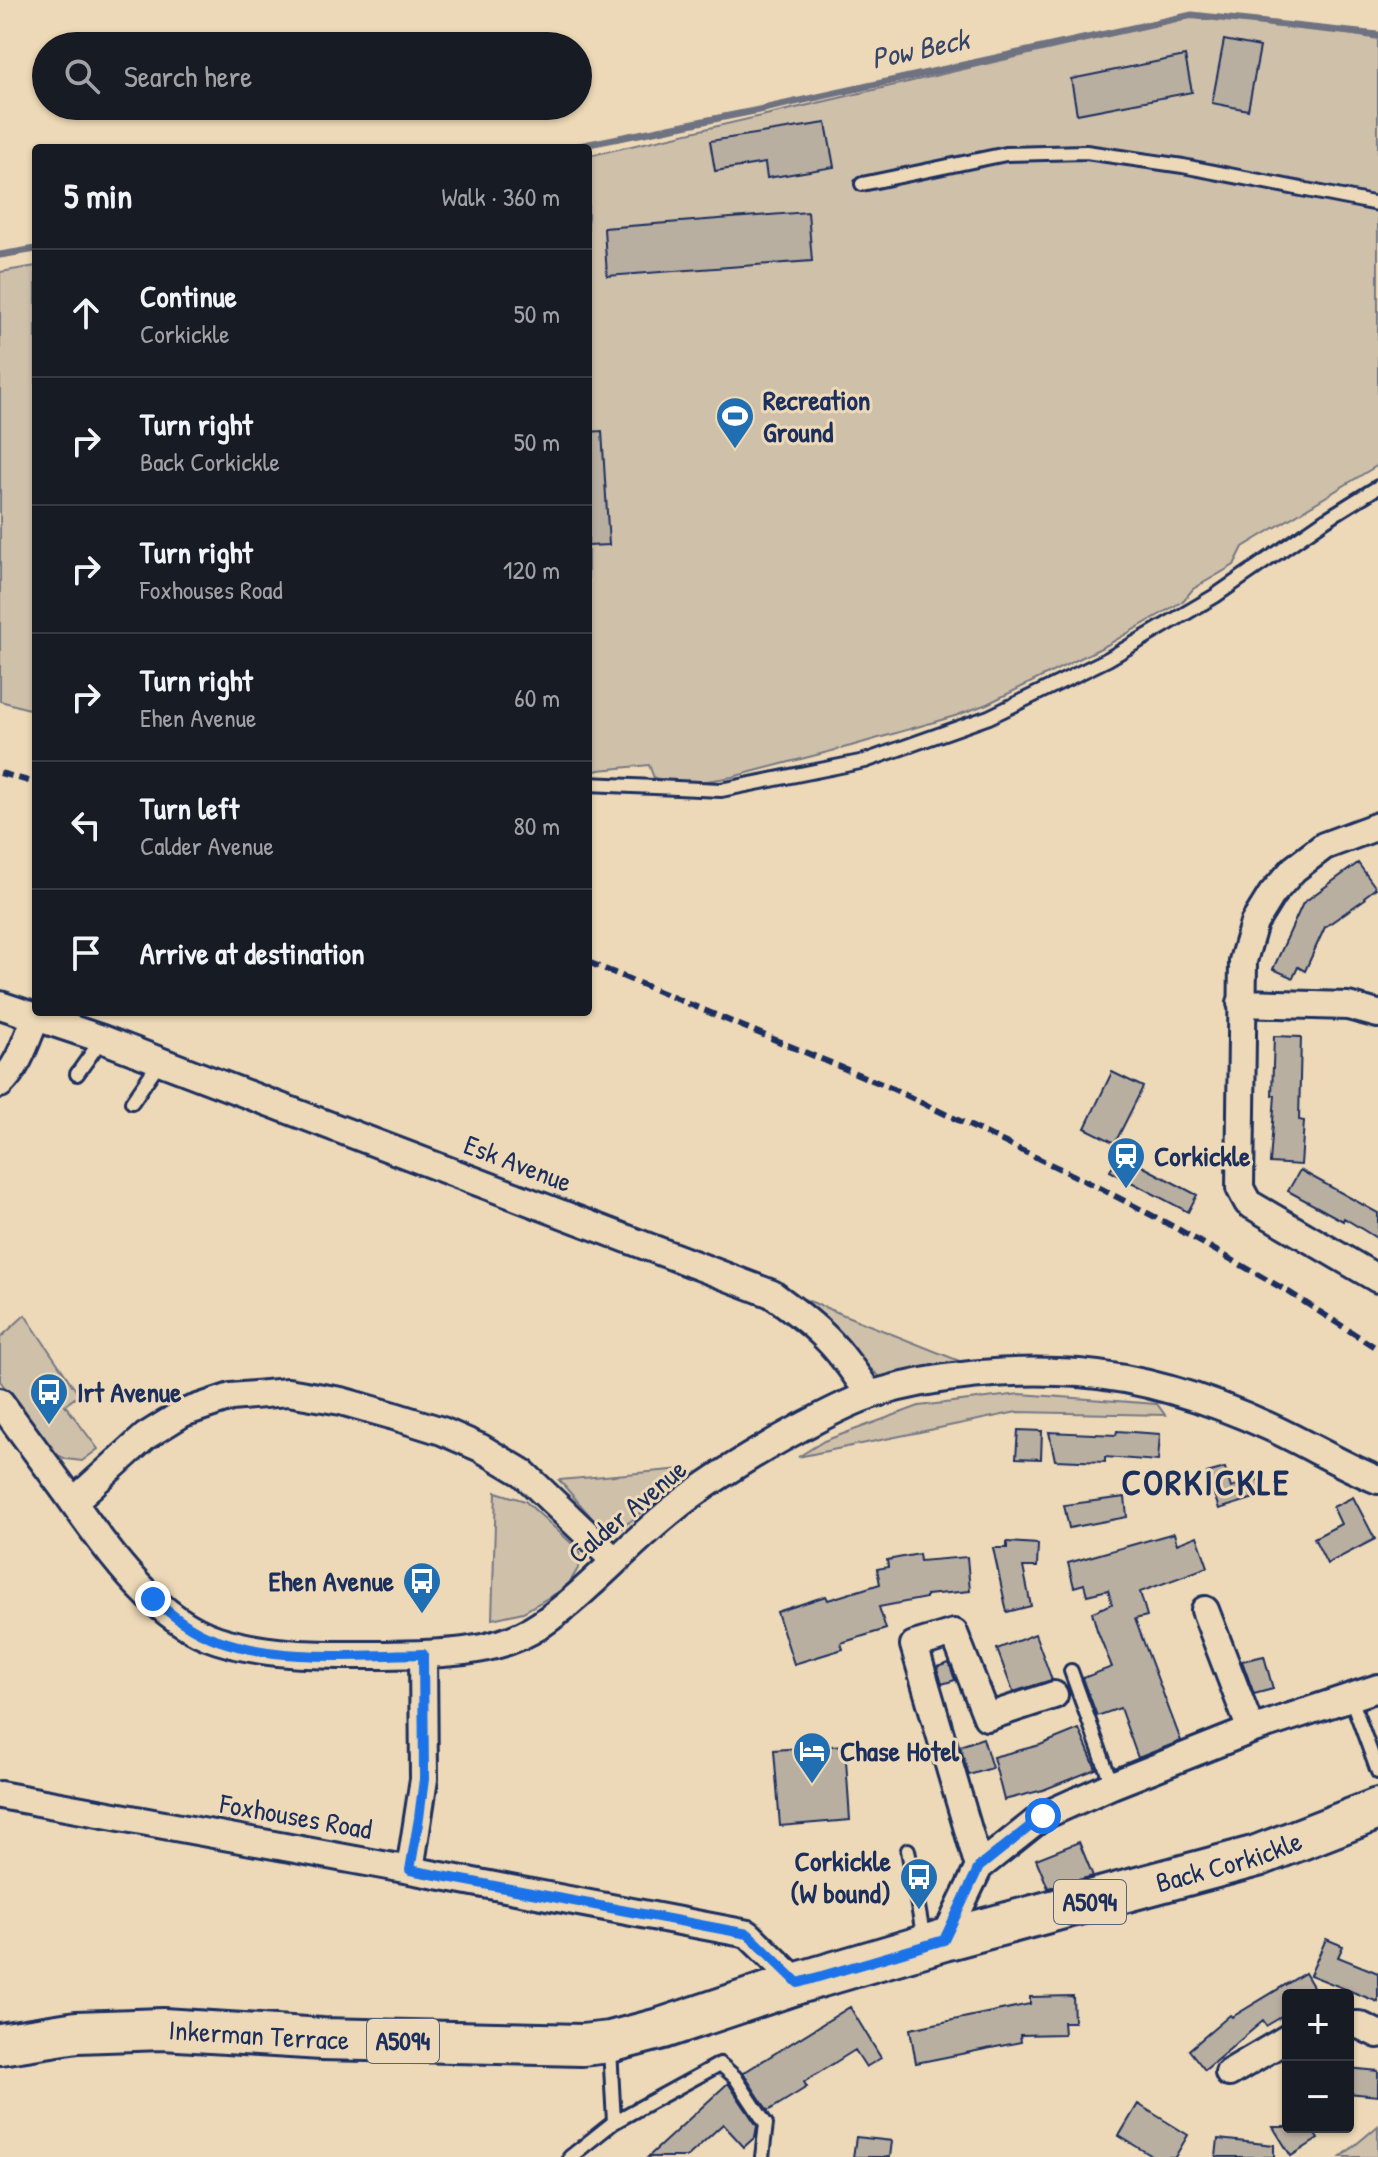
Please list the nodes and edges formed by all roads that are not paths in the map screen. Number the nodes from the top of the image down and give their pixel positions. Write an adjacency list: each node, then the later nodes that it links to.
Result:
1 (862, 184): 2 (lane)
2 (1378, 204)
3 (1378, 487): 4 (lane)
4 (592, 784)
5 (1378, 826): 6 (street)
6 (1241, 1003): 8 (street); 17 (street)
7 (0, 1005): 9 (street)
8 (1378, 1014)
9 (32, 1016)
10 (33, 1016): 11 (street)
11 (36, 1017): 12 (street, Esk Avenue); 15 (street)
12 (105, 1040): 13 (street, Esk Avenue); 14 (lane)
13 (160, 1061): 16 (lane); 18 (street, Esk Avenue)
14 (77, 1074)
15 (0, 1084)
16 (132, 1102)
17 (1378, 1279)
18 (870, 1395): 20 (street, Calder Avenue); 22 (street, Calder Avenue)
19 (0, 1402): 21 (street, Calder Avenue)
20 (1378, 1480)
21 (73, 1502): 22 (street); 24 (street, Calder Avenue)
22 (615, 1561): 24 (street, Calder Avenue)
23 (1205, 1610): 29 (street)
24 (423, 1654): 36 (street)
25 (1071, 1671): 31 (lane)
26 (1378, 1688): 28 (street)
27 (1054, 1695): 35 (street)
28 (1351, 1698): 29 (street); 30 (lane)
29 (1251, 1730): 31 (street)
30 (1378, 1772)
31 (1112, 1785): 35 (street)
32 (0, 1795): 36 (street, Foxhouses Road)
33 (1378, 1809): 37 (main road, Back Corkickle / A5094)
34 (908, 1850): 37 (lane)
35 (979, 1867): 37 (street)
36 (410, 1870): 38 (street, Foxhouses Road)
37 (935, 1944): 38 (main road, Back Corkickle / A5094)
38 (798, 1983): 41 (main road, Inkerman Terrace / A5094)
39 (1354, 2025): 40 (street)
40 (1378, 2034)
41 (610, 2042): 43 (main road, Inkerman Terrace / A5094); 45 (lane)
42 (1282, 2042): 44 (street)
43 (0, 2044)
44 (1229, 2073)
45 (614, 2122): 46 (lane); 47 (lane)
46 (570, 2157)
47 (762, 2157)

